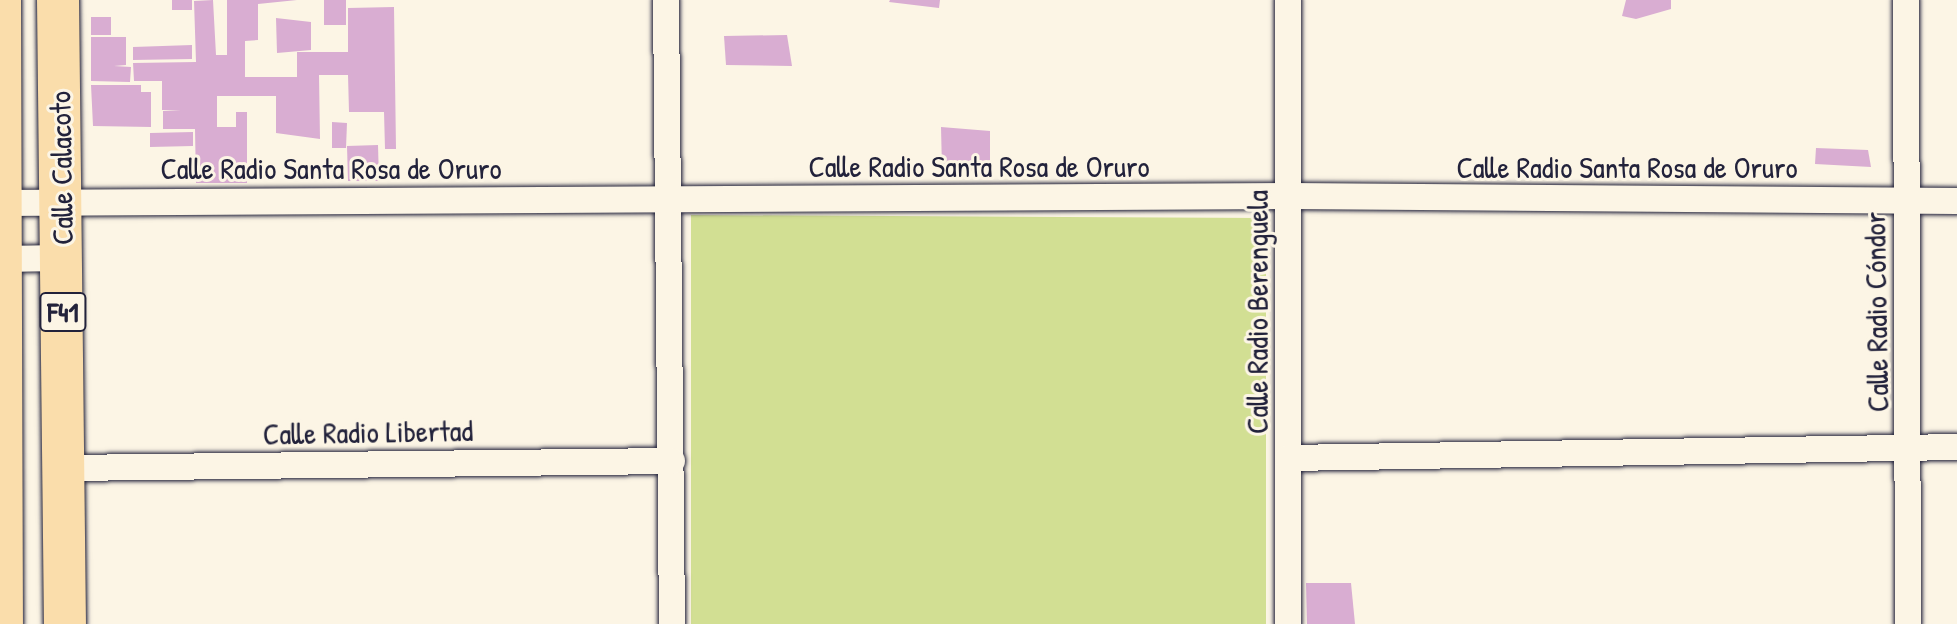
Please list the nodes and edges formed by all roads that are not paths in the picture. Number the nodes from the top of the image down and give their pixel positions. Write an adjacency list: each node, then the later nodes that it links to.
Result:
1 (0, 0): 6 (main road, Calle Calacoto / F41)
2 (58, 0): 9 (main road, Calle Calacoto / F41)
3 (666, 0): 8 (street)
4 (1288, 0): 7 (street, Calle Radio Berenguela)
5 (1906, 0): 10 (street, Calle Radio Cóndor)
6 (0, 20): 12 (main road, Calle Calacoto / F41)
7 (1290, 196): 8 (street, Calle Radio Santa Rosa de Oruro); 10 (street, Calle Radio Santa Rosa de Oruro); 17 (street, Calle Radio Berenguela)
8 (667, 199): 9 (street, Calle Radio Santa Rosa de Oruro); 18 (street)
9 (61, 200): 12 (street, Calle Radio Santa Rosa de Oruro); 13 (main road, Calle Calacoto / F41)
10 (1907, 201): 11 (street, Calle Radio Santa Rosa de Oruro); 16 (street, Calle Radio Cóndor)
11 (1957, 201)
12 (0, 203): 14 (main road, Calle Calacoto / F41)
13 (62, 258): 14 (street); 19 (main road, Calle Calacoto / F41)
14 (1, 259): 20 (main road, Calle Calacoto / F41)
15 (1957, 447): 16 (street)
16 (1910, 448): 17 (street); 25 (street, Calle Radio Cóndor)
17 (1288, 458): 24 (street, Calle Radio Berenguela)
18 (672, 461): 19 (street, Calle Radio Libertad); 23 (street)
19 (65, 468): 22 (main road, Calle Calacoto / F41)
20 (0, 510): 21 (main road, Calle Calacoto / F41)
21 (2, 624)
22 (65, 624)
23 (672, 624)
24 (1288, 624)
25 (1908, 624)

